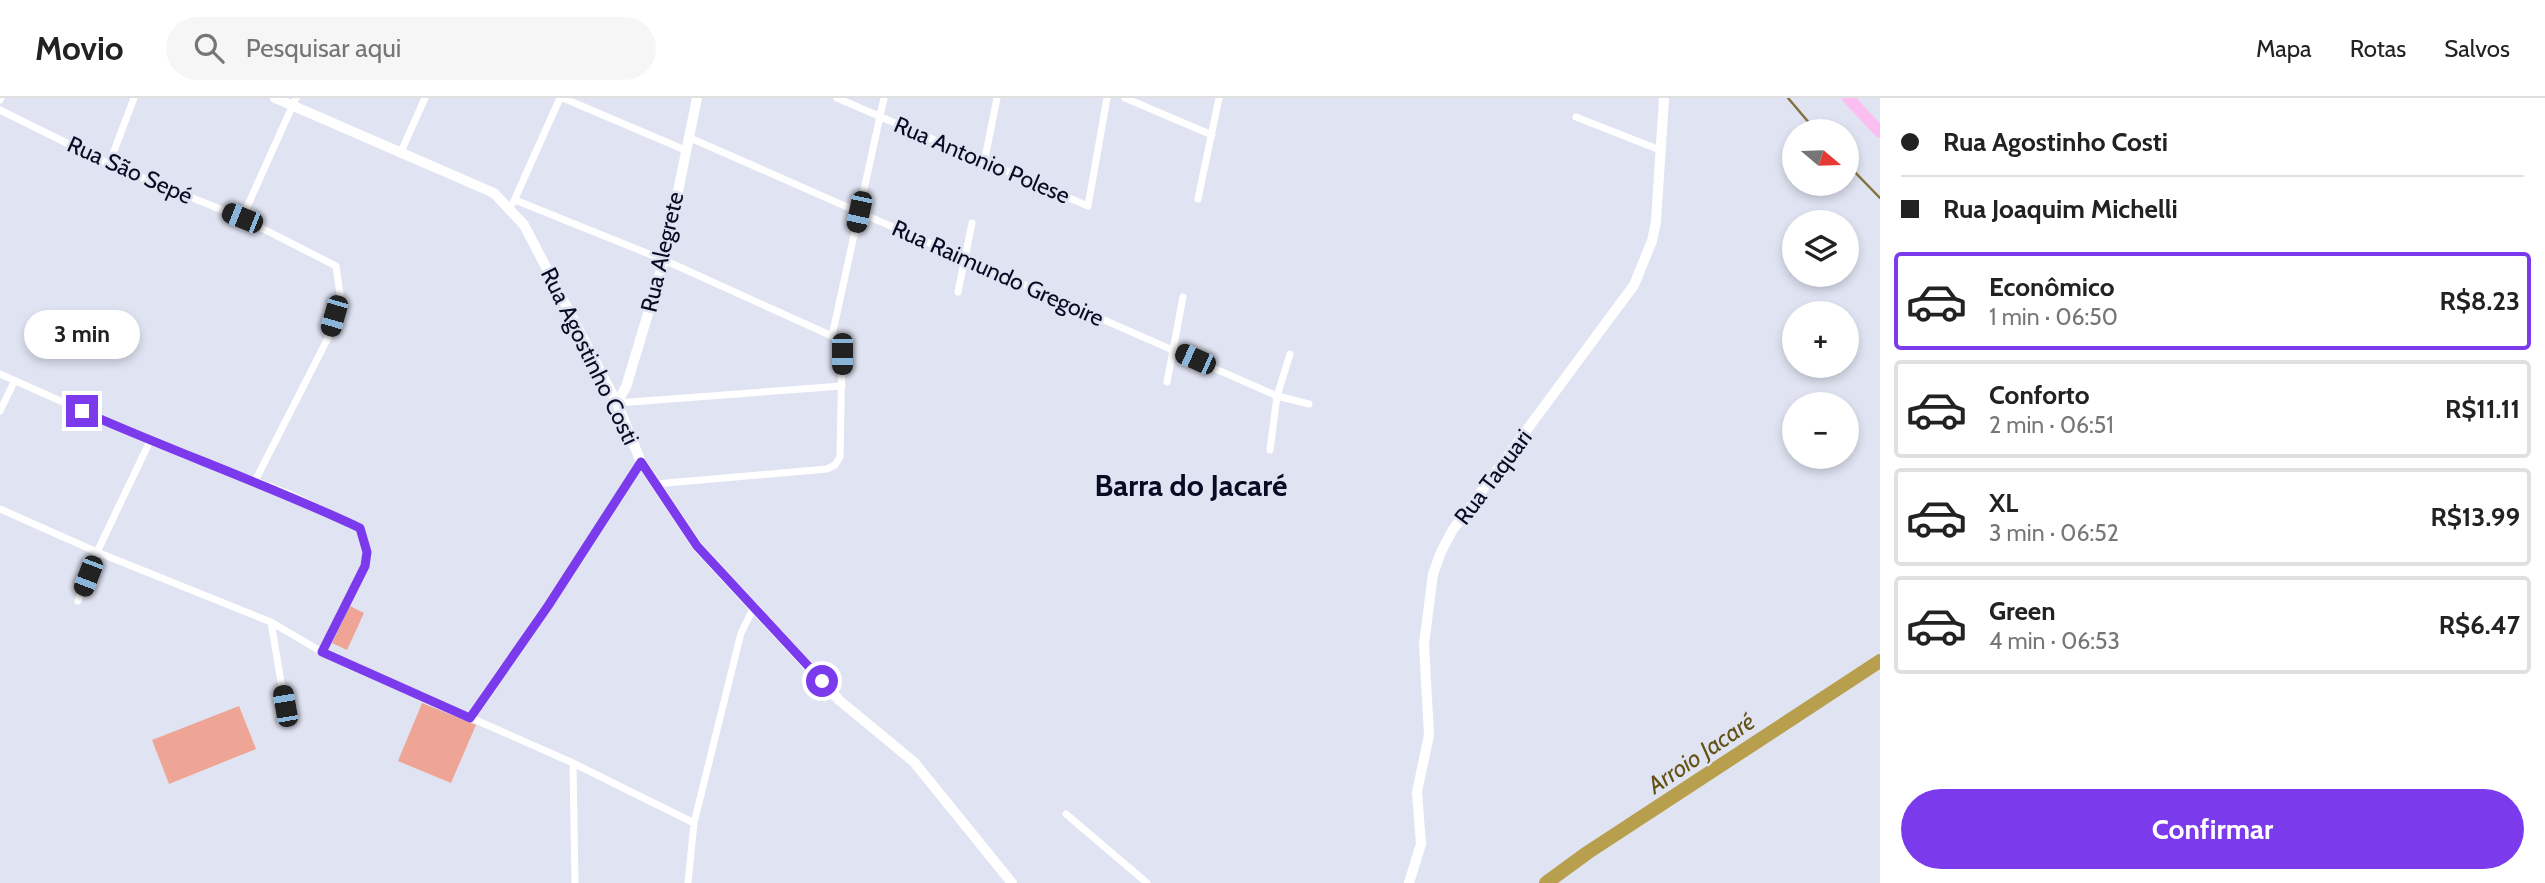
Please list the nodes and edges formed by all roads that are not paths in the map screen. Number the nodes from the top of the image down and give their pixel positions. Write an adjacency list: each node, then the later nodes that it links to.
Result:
1 (134, 98): 25 (street)
2 (275, 98): 14 (street, Rua Agostinho Costi)
3 (425, 98): 23 (street)
4 (561, 98): 21 (street); 27 (street)
5 (697, 98): 20 (street, Rua Alegrete)
6 (837, 98): 16 (street, Rua Antonio Polese)
7 (884, 98): 16 (street)
8 (997, 98): 24 (street)
9 (1107, 98): 24 (street, Rua Antonio Polese)
10 (1125, 98): 19 (street)
11 (1219, 98): 19 (street)
12 (1664, 98): 22 (street, Rua Taquari)
13 (1848, 98): 18 (main road)
14 (294, 102): 23 (street, Rua Agostinho Costi); 29 (street)
15 (0, 110): 25 (street, Rua São Sepé)
16 (881, 117): 24 (street, Rua Antonio Polese); 28 (street)
17 (1576, 117): 22 (street)
18 (1880, 132)
19 (1212, 135): 26 (street)
20 (688, 137): 21 (street, Rua Alegrete); 28 (street, Rua Raimundo Gregoire)
21 (685, 150): 31 (street, Rua Alegrete)
22 (1660, 150): 66 (street, Rua Taquari)
23 (400, 154): 27 (street, Rua Agostinho Costi)
24 (984, 163)
25 (109, 164): 29 (street, Rua São Sepé)
26 (1198, 199)
27 (512, 204): 31 (street); 43 (street, Rua Agostinho Costi)
28 (859, 212): 32 (street, Rua Raimundo Gregoire); 35 (street)
29 (242, 218): 49 (street, Rua São Sepé)
30 (972, 223): 32 (street)
31 (664, 260): 35 (street); 43 (street, Rua Alegrete)
32 (965, 261): 33 (street); 36 (street, Rua Raimundo Gregoire)
33 (958, 292)
34 (1183, 298): 36 (street)
35 (832, 336): 41 (street)
36 (1174, 350): 40 (street); 42 (street, Rua Raimundo Gregoire)
37 (1290, 354): 42 (street)
38 (0, 373): 39 (street)
39 (15, 382): 45 (street); 46 (street)
40 (1167, 382)
41 (842, 386): 43 (street); 50 (street)
42 (1277, 396): 44 (street, Rua Raimundo Gregoire); 47 (street)
43 (617, 403): 48 (street, Rua Agostinho Costi)
44 (1310, 404)
45 (0, 411)
46 (150, 441): 49 (street); 52 (street)
47 (1270, 450)
48 (641, 462): 50 (street, Rua Agostinho Costi); 58 (street)
49 (256, 481): 56 (street)
50 (654, 485): 54 (street, Rua Agostinho Costi)
51 (0, 509): 52 (street)
52 (97, 552): 53 (street); 55 (street)
53 (78, 601)
54 (753, 609): 61 (street); 64 (street, Rua Agostinho Costi)
55 (271, 622): 56 (street); 57 (street)
56 (322, 652): 58 (street)
57 (285, 706)
58 (470, 718): 59 (street)
59 (573, 762): 61 (street); 62 (street)
60 (1066, 814): 65 (street)
61 (694, 823): 63 (street)
62 (575, 883)
63 (688, 883)
64 (1012, 883)
65 (1147, 883)
66 (1409, 883)

